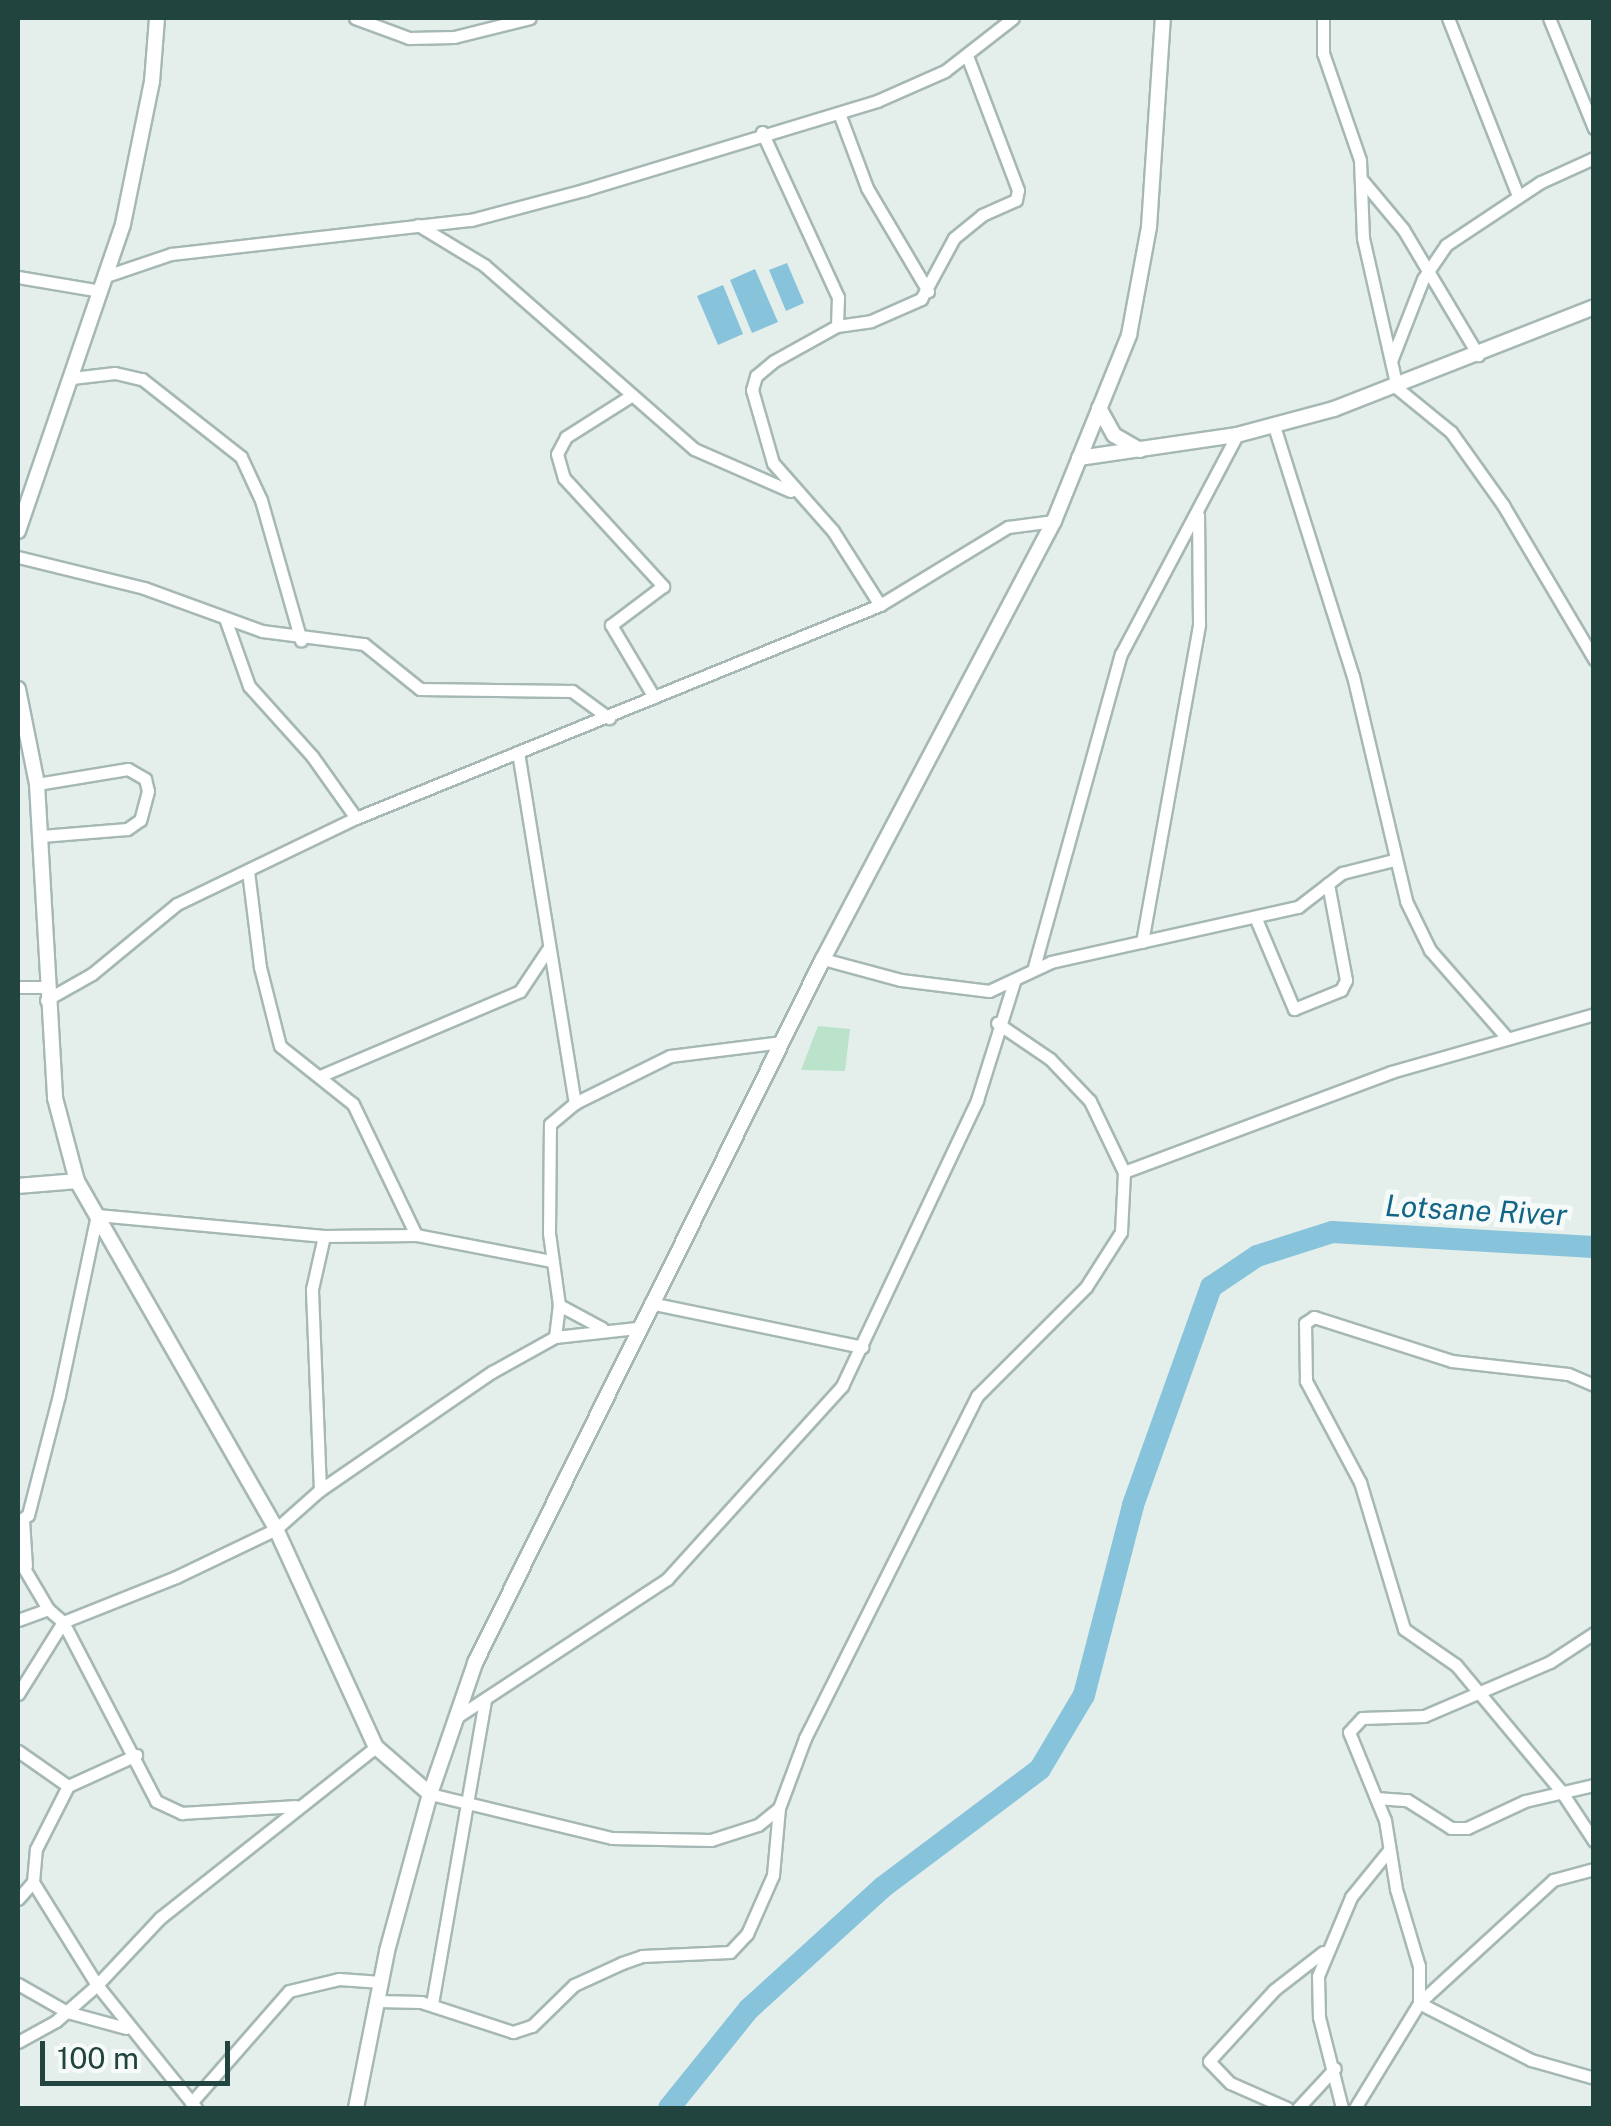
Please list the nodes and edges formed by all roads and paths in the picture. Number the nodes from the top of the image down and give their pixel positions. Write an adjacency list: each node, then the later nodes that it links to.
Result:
1 (157, 18): 18 (street)
2 (356, 18): 3 (street)
3 (530, 18)
4 (1013, 18): 9 (street)
5 (1164, 18): 29 (street)
6 (1323, 18): 14 (street)
7 (1448, 18): 15 (street)
8 (1549, 18): 11 (street)
9 (967, 56): 10 (street); 21 (street)
10 (838, 113): 12 (street); 21 (street)
11 (1594, 128)
12 (762, 132): 16 (street); 23 (street)
13 (1594, 158): 15 (street)
14 (1362, 180): 17 (street); 25 (street)
15 (1518, 196): 17 (street)
16 (418, 224): 18 (street); 28 (street)
17 (1428, 271): 24 (street); 25 (street)
18 (106, 276): 20 (street)
19 (18, 277): 20 (street)
20 (100, 291): 26 (street)
21 (928, 292): 23 (street)
22 (1594, 307): 24 (street)
23 (837, 326): 34 (street)
24 (1478, 355): 27 (street)
25 (1391, 360): 27 (street)
26 (72, 378): 37 (street); 41 (street)
27 (1398, 388): 30 (street); 42 (street)
28 (628, 396): 34 (street); 44 (street)
29 (1099, 408): 32 (street); 33 (street)
30 (1274, 426): 31 (street); 50 (street)
31 (1237, 435): 32 (street); 35 (street)
32 (1141, 450): 33 (street)
33 (1079, 458): 36 (street)
34 (794, 493): 39 (street)
35 (1198, 515): 54 (street); 57 (street)
36 (1054, 521): 39 (street); 56 (street)
37 (18, 531)
38 (18, 558): 40 (street)
39 (880, 605): 44 (street)
40 (226, 621): 41 (street); 48 (street)
41 (301, 640): 45 (street)
42 (1594, 659)
43 (18, 689): 47 (street)
44 (654, 697): 45 (street)
45 (609, 718): 46 (street)
46 (518, 752): 48 (street); 55 (street)
47 (37, 784): 49 (street); 49 (street)
48 (356, 818): 51 (street)
49 (42, 836): 60 (street)
50 (1394, 860): 52 (street); 63 (street)
51 (248, 871): 60 (street); 65 (street)
52 (1328, 884): 53 (street); 53 (street)
53 (1256, 919): 54 (street)
54 (1142, 942): 57 (street)
55 (548, 949): 65 (street); 66 (street)
56 (824, 959): 58 (street); 64 (street)
57 (1034, 967): 58 (street)
58 (1014, 982): 62 (street)
59 (18, 987): 60 (street)
60 (46, 994): 68 (street)
61 (1594, 1014): 63 (street)
62 (997, 1024): 67 (street); 79 (street)
63 (1507, 1038): 67 (street)
64 (782, 1042): 66 (street); 74 (street)
65 (320, 1076): 71 (street)
66 (575, 1103): 73 (street)
67 (1124, 1172): 103 (street)
68 (77, 1180): 69 (street); 70 (street)
69 (18, 1186)
70 (97, 1215): 72 (street); 82 (street); 83 (street)
71 (416, 1235): 72 (street); 73 (street)
72 (324, 1236): 81 (street)
73 (551, 1261): 75 (street)
74 (650, 1303): 76 (street); 79 (street)
75 (560, 1305): 77 (street); 78 (street)
76 (637, 1328): 77 (street); 92 (street)
77 (606, 1330): 78 (street)
78 (554, 1338): 81 (street)
79 (863, 1347): 91 (street)
80 (1594, 1385): 89 (street)
81 (320, 1490): 83 (street)
82 (20, 1521): 84 (street)
83 (276, 1529): 87 (street); 93 (street)
84 (22, 1562): 85 (street)
85 (48, 1608): 86 (street); 87 (street)
86 (18, 1620)
87 (64, 1622): 90 (street); 95 (street)
88 (1594, 1633): 89 (street)
89 (1477, 1690): 98 (street); 100 (street)
90 (18, 1694)
91 (485, 1700): 92 (street); 101 (street)
92 (454, 1719): 99 (street)
93 (376, 1746): 99 (street); 102 (street)
94 (18, 1751): 97 (street)
95 (136, 1754): 97 (street); 102 (street)
96 (1594, 1785): 98 (street)
97 (68, 1786): 107 (street)
98 (1561, 1791): 100 (street); 104 (street)
99 (430, 1794): 101 (street); 110 (street)
100 (1376, 1798): 105 (street)
101 (464, 1800): 103 (street); 115 (street)
102 (296, 1806): 112 (street)
103 (779, 1808): 115 (street)
104 (1594, 1841)
105 (1389, 1850): 109 (street); 114 (street)
106 (1594, 1869): 114 (street)
107 (33, 1882): 108 (street); 112 (street)
108 (18, 1899)
109 (1324, 1952): 119 (street); 123 (street)
110 (381, 1982): 113 (street); 121 (street)
111 (18, 1984): 116 (street)
112 (97, 1985): 116 (street); 117 (street)
113 (377, 2000): 115 (street); 122 (street)
114 (1419, 2003): 120 (street); 126 (street)
115 (432, 2004)
116 (66, 2012): 117 (street); 118 (street)
117 (126, 2028): 121 (street)
118 (18, 2042)
119 (1335, 2068): 124 (street); 125 (street)
120 (1594, 2078)
121 (194, 2106)
122 (356, 2108)
123 (1287, 2108)
124 (1298, 2108)
125 (1342, 2108)
126 (1354, 2108)

